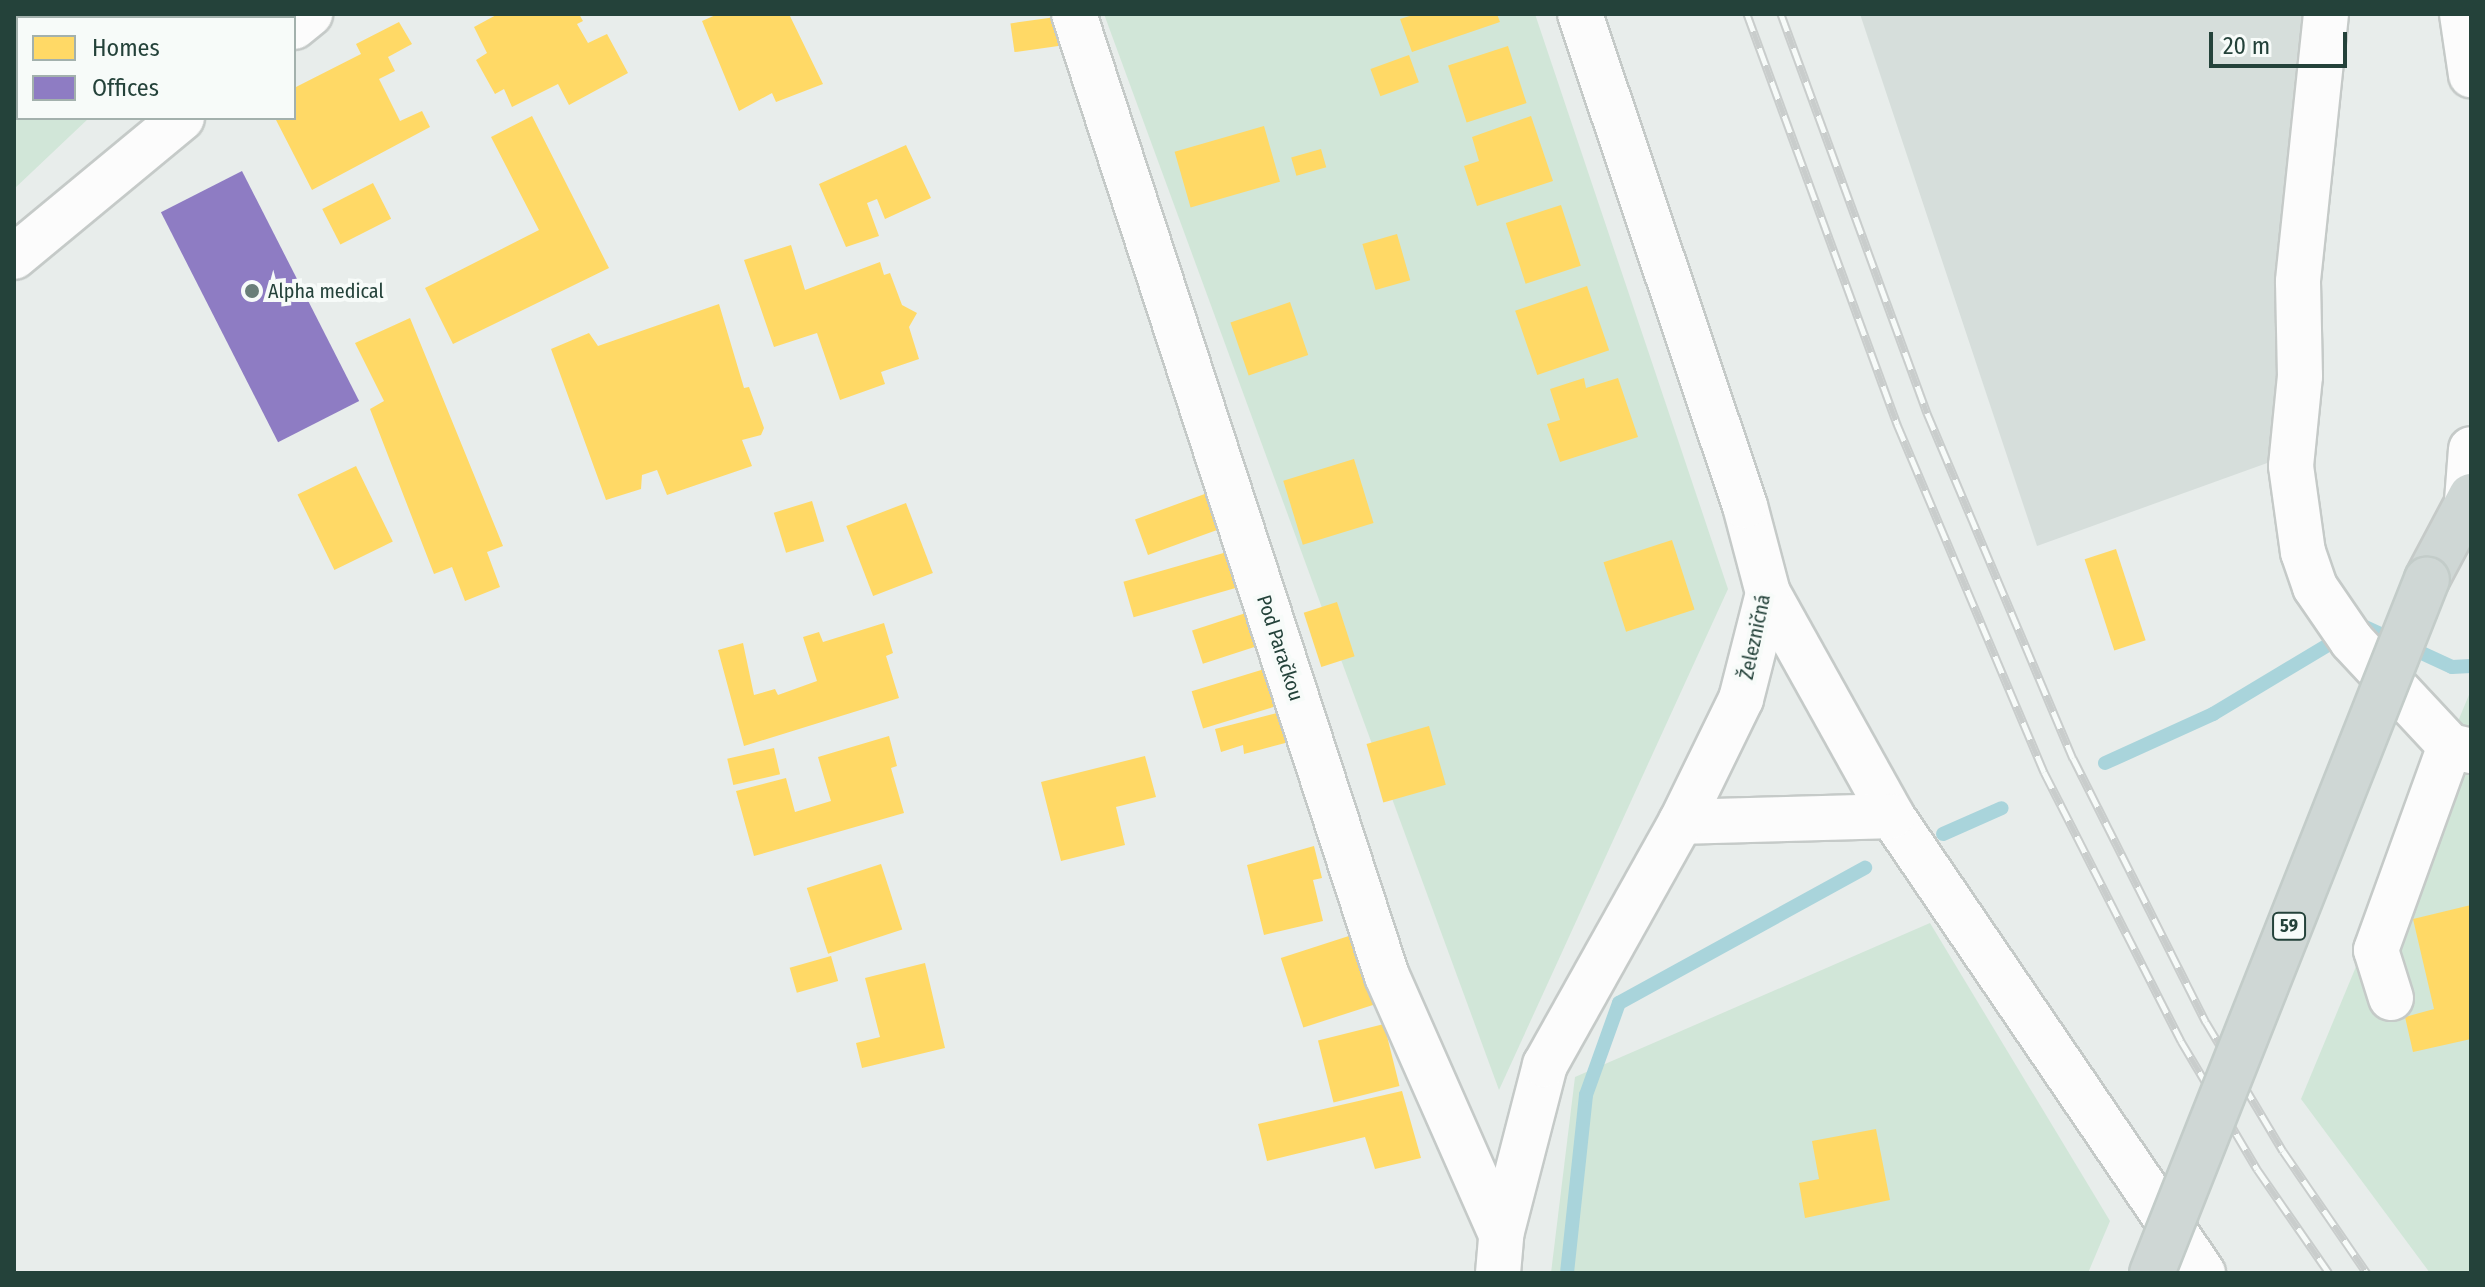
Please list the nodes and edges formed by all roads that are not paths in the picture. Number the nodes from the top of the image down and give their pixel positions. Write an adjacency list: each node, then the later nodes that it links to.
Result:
1 (1074, 14): 15 (street, Pod Paračkou)
2 (1580, 14): 10 (street, Železničná)
3 (2326, 14): 11 (street)
4 (2462, 14): 5 (street)
5 (2471, 75)
6 (180, 120): 7 (street)
7 (14, 257)
8 (2471, 449): 9 (street)
9 (2469, 498): 16 (main road, 59, bridge)
10 (1768, 593): 12 (street); 13 (street, Železničná)
11 (2460, 748): 14 (street)
12 (1892, 816): 13 (street); 17 (street)
13 (1681, 822): 15 (street, Železničná)
14 (2391, 998)
15 (1499, 1254)
16 (2152, 1273)
17 (2203, 1273)

